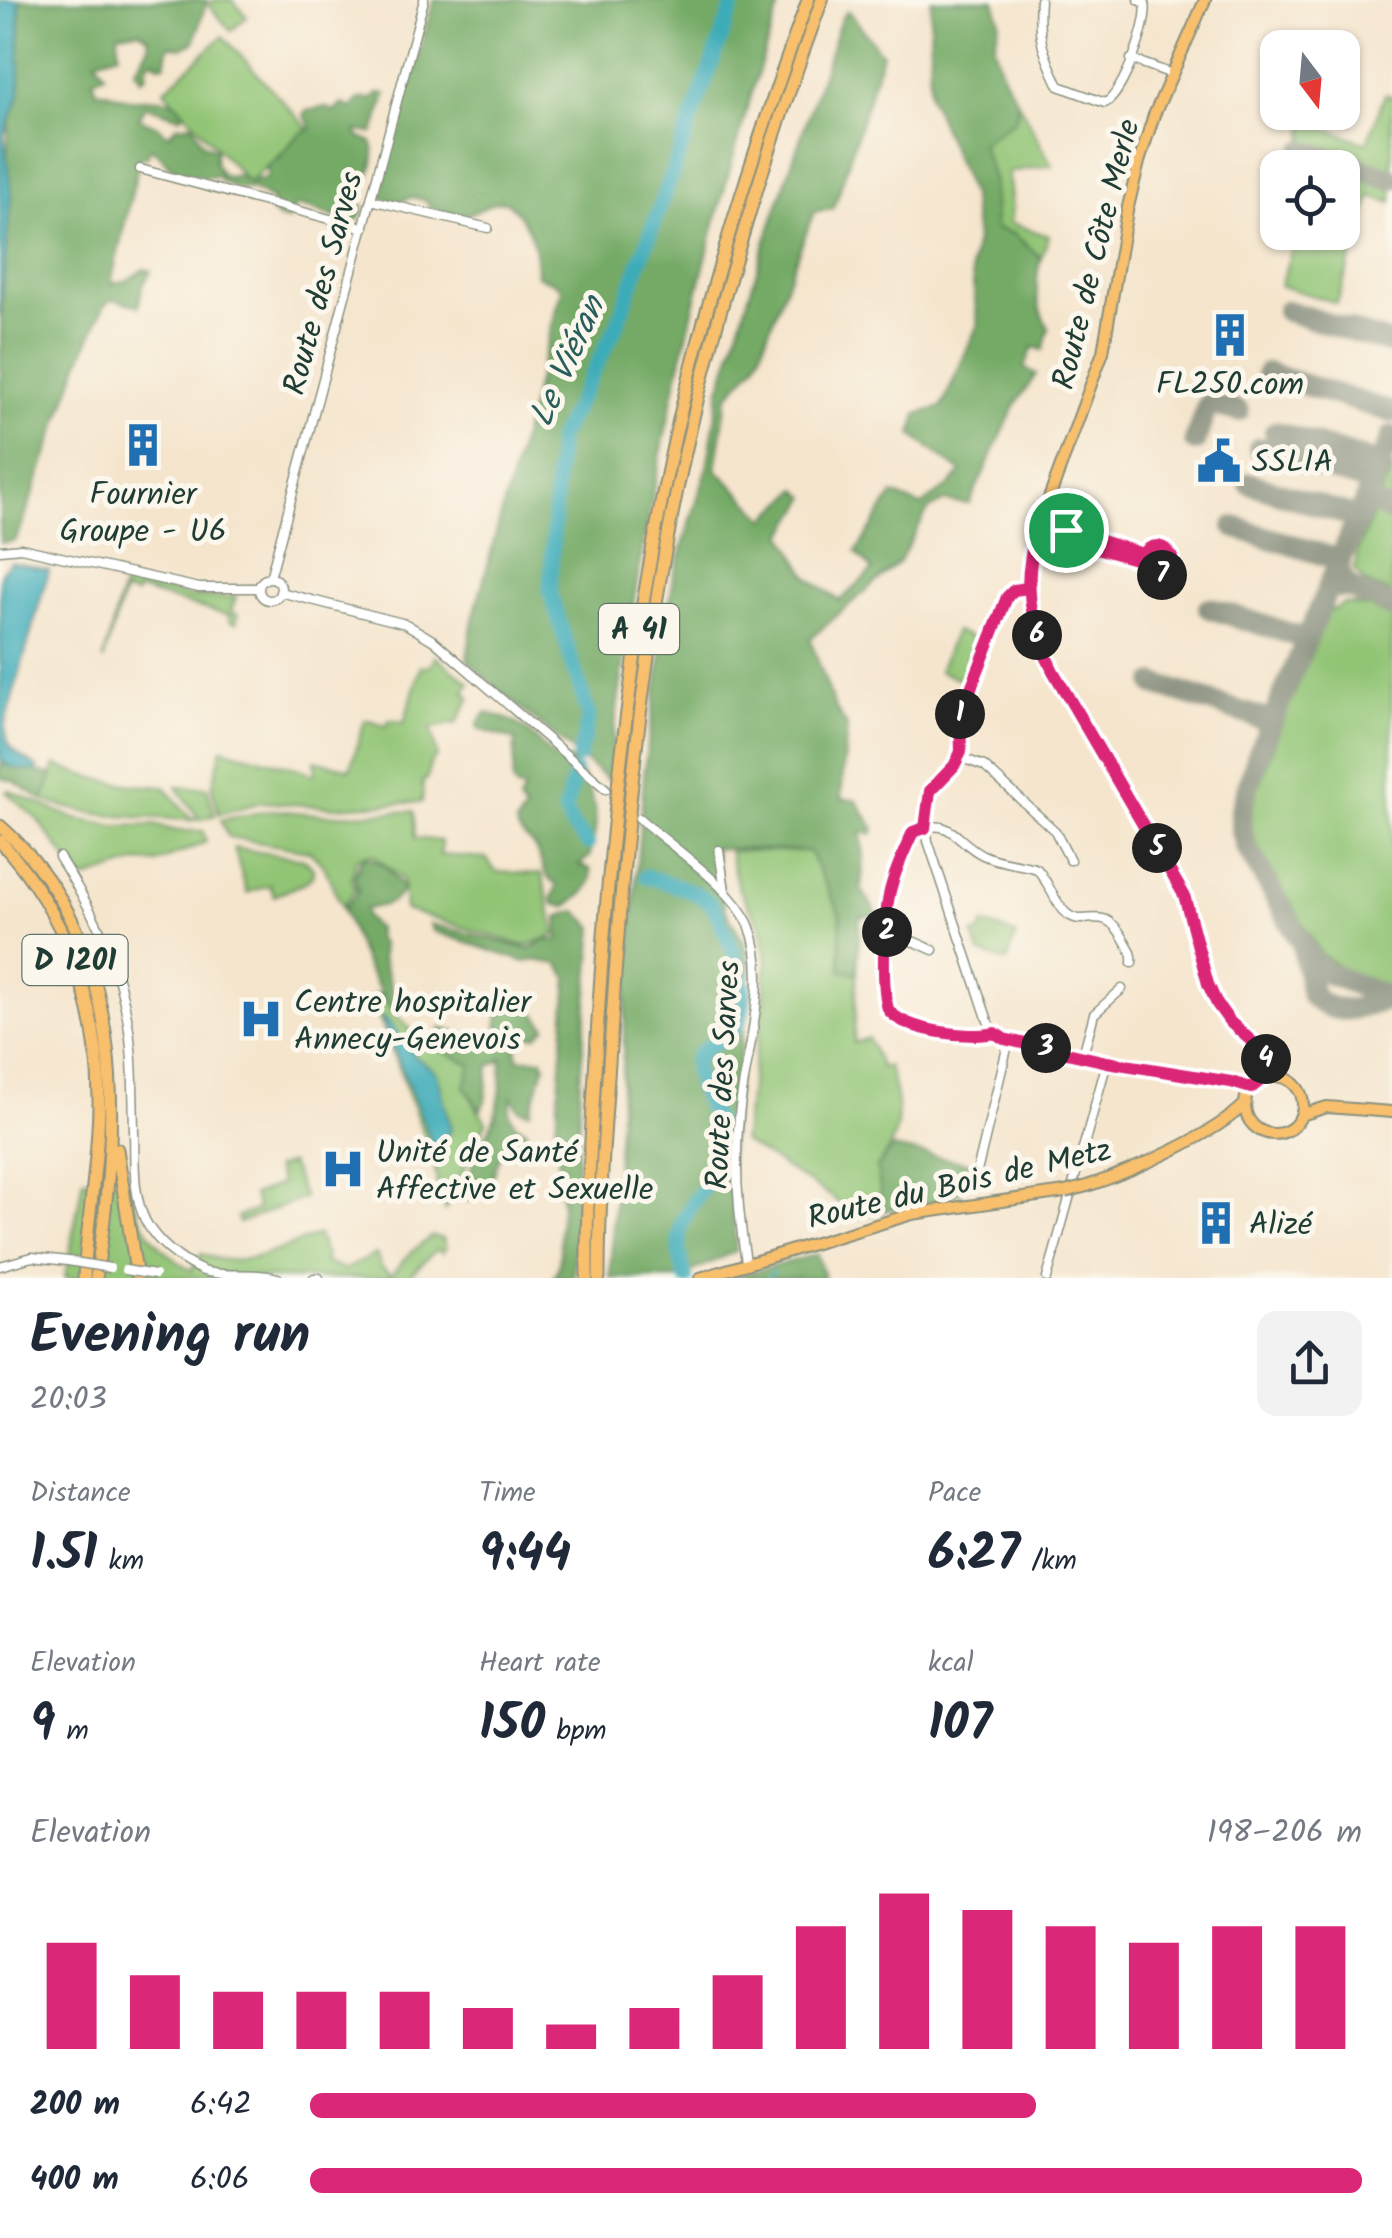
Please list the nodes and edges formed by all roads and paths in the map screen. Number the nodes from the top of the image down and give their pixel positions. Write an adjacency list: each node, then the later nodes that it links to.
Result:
1 (424, 0): 10 (street, Route des Sarves)
2 (808, 0): 58 (highway, A 41)
3 (822, 0): 59 (highway, A 41)
4 (1040, 0): 7 (street)
5 (1139, 0): 7 (street)
6 (1204, 0): 8 (main road, Route de Côte Merle)
7 (1131, 59): 8 (street)
8 (1172, 74): 13 (main road, Route de Côte Merle)
9 (140, 169): 11 (street)
10 (370, 200): 11 (street, Route des Sarves); 12 (street)
11 (364, 228): 16 (street, Route des Sarves)
12 (488, 228)
13 (1038, 527): 15 (street); 18 (main road, Route de Côte Merle)
14 (0, 550): 17 (street)
15 (1142, 557)
16 (270, 578): 17 (street); 19 (street)
17 (259, 588): 19 (street)
18 (1028, 588): 20 (street); 37 (main road, Route de Côte Merle)
19 (280, 592): 21 (street)
20 (959, 757): 24 (street); 28 (street)
21 (606, 790)
22 (639, 818): 29 (street, Route des Sarves)
23 (0, 826): 43 (highway, D 1201)
24 (925, 828): 30 (street); 32 (street); 34 (street)
25 (0, 841): 54 (highway, D 1201)
26 (719, 850): 29 (street)
27 (58, 857): 57 (street)
28 (1070, 860)
29 (725, 892): 51 (street, Route des Sarves)
30 (887, 938): 31 (street); 34 (street)
31 (932, 950)
32 (1132, 964)
33 (1122, 989): 36 (street)
34 (995, 1033): 35 (street)
35 (1009, 1040): 36 (street); 50 (street)
36 (1082, 1055): 38 (street)
37 (1267, 1055): 39 (main road, Route de Côte Merle); 40 (main road)
38 (1107, 1062): 41 (street); 61 (street)
39 (1282, 1077): 40 (main road); 42 (main road)
40 (1262, 1079): 41 (main road)
41 (1251, 1088): 44 (main road)
42 (1302, 1096): 45 (main road); 47 (main road)
43 (112, 1100): 55 (highway); 56 (highway, D 1201)
44 (1246, 1103): 48 (main road, Route du Bois de Metz); 49 (main road)
45 (1327, 1106): 46 (main road); 47 (main road)
46 (1392, 1112)
47 (1301, 1115): 49 (main road)
48 (1224, 1123): 49 (main road); 51 (main road, Route du Bois de Metz, bridge)
49 (1255, 1126)
50 (974, 1184)
51 (746, 1262): 60 (main road, Route du Bois de Metz)
52 (0, 1266): 53 (street, bridge)
53 (160, 1276)
54 (82, 1278)
55 (96, 1278)
56 (137, 1278)
57 (278, 1278)
58 (587, 1278)
59 (599, 1278)
60 (700, 1278)
61 (1048, 1278)

